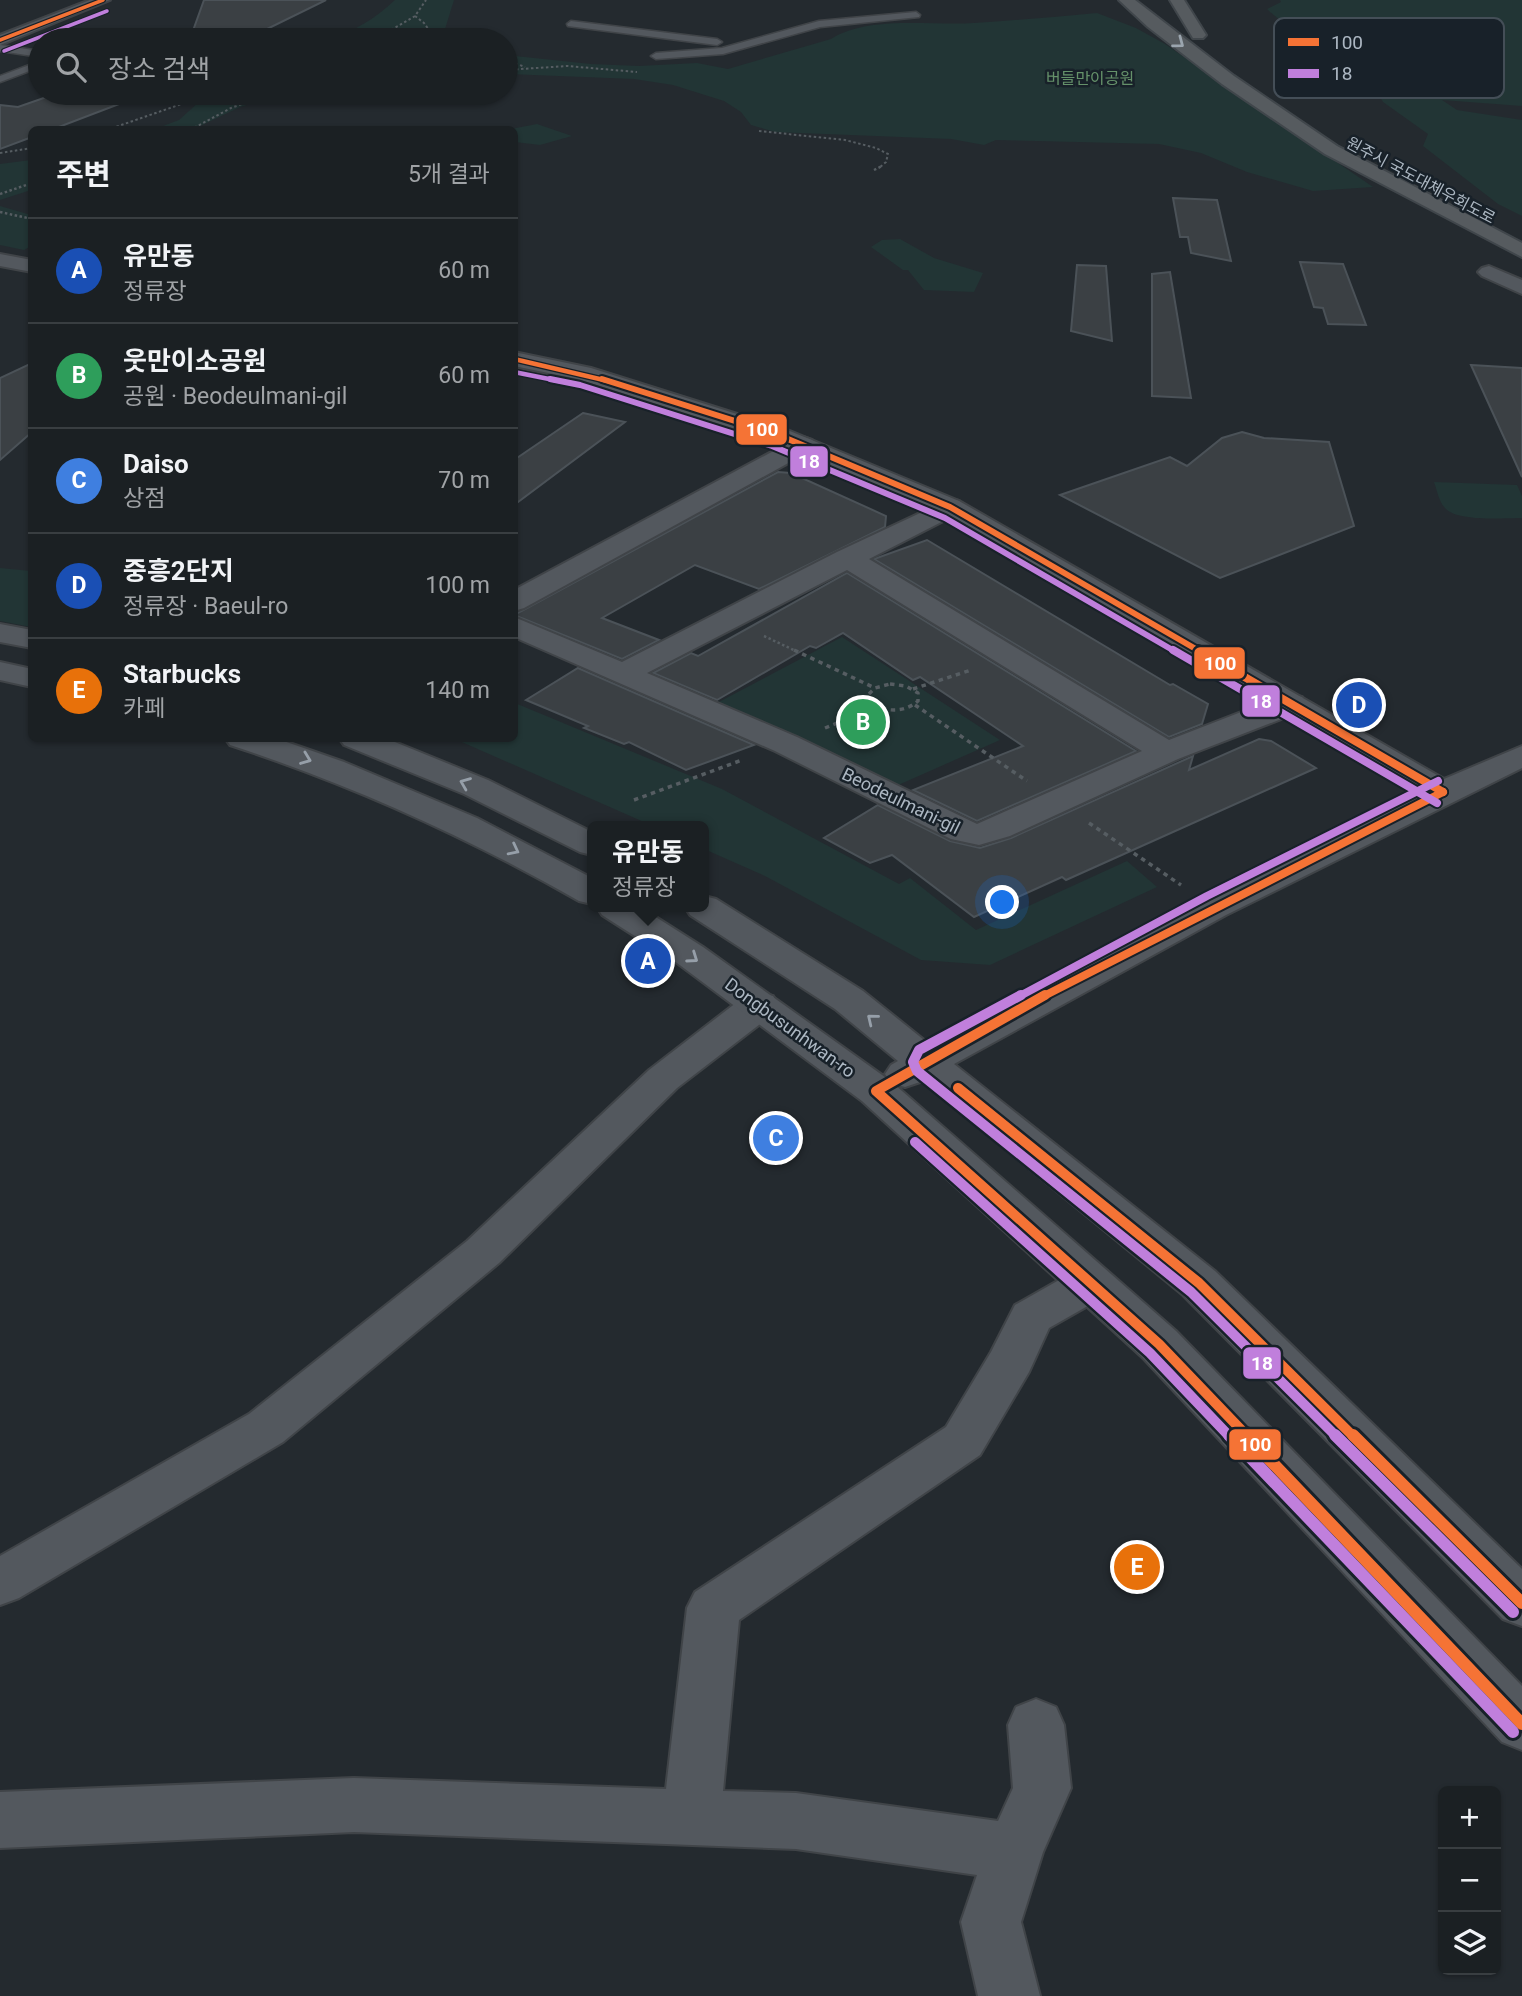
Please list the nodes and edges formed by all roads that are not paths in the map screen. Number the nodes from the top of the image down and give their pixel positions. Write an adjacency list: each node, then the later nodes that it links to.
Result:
1 (84, 0): 9 (street)
2 (103, 0): 7 (street)
3 (1118, 2): 24 (highway, one-way to 24)
4 (1169, 4): 14 (highway)
5 (916, 15): 11 (lane)
6 (571, 24): 11 (lane)
7 (31, 28)
8 (28, 29): 10 (street)
9 (0, 33)
10 (0, 40)
11 (744, 46): 15 (lane)
12 (0, 48): 13 (lane)
13 (28, 52)
14 (1220, 52)
15 (656, 56)
16 (28, 68): 18 (lane)
17 (1242, 68): 21 (highway, 원주시 국도대체우회도로)
18 (23, 70): 19 (lane); 20 (lane)
19 (28, 71)
20 (0, 79)
21 (1274, 90)
22 (1285, 98): 23 (highway, 원주시 국도대체우회도로)
23 (1522, 233)
24 (1522, 251)
25 (0, 260): 26 (street)
26 (28, 265)
27 (1489, 272): 28 (street)
28 (1522, 288)
29 (518, 360): 30 (street)
30 (803, 445): 31 (street); 33 (street)
31 (950, 507): 32 (street); 40 (street)
32 (848, 558): 38 (street); 43 (street)
33 (518, 600)
34 (518, 628): 38 (street, Beodeulmani-gil)
35 (0, 633): 36 (street)
36 (28, 638)
37 (0, 671): 39 (street)
38 (622, 673): 43 (street, Beodeulmani-gil)
39 (28, 677)
40 (1291, 704): 43 (street, Beodeulmani-gil); 45 (street)
41 (254, 742): 47 (street, one-way to 47)
42 (365, 742): 46 (street, one-way to 42)
43 (1166, 752)
44 (1522, 756): 45 (street)
45 (1443, 792): 51 (street)
46 (587, 842)
47 (587, 890)
48 (709, 911): 51 (street, one-way to 48)
49 (623, 912): 50 (street, Dongbusunhwan-ro, one-way to 50)
50 (759, 1005): 52 (street, Dongbusunhwan-ro); 54 (street)
51 (925, 1061): 52 (street); 55 (street)
52 (876, 1091): 53 (street, Dongbusunhwan-ro)
53 (1091, 1283): 56 (street, Dongbusunhwan-ro); 58 (street)
54 (0, 1582)
55 (1522, 1603)
56 (1522, 1724)
57 (1036, 1725): 60 (street)
58 (692, 1817): 59 (street); 60 (street)
59 (0, 1821)
60 (1014, 1852): 61 (street)
61 (1009, 1996)

